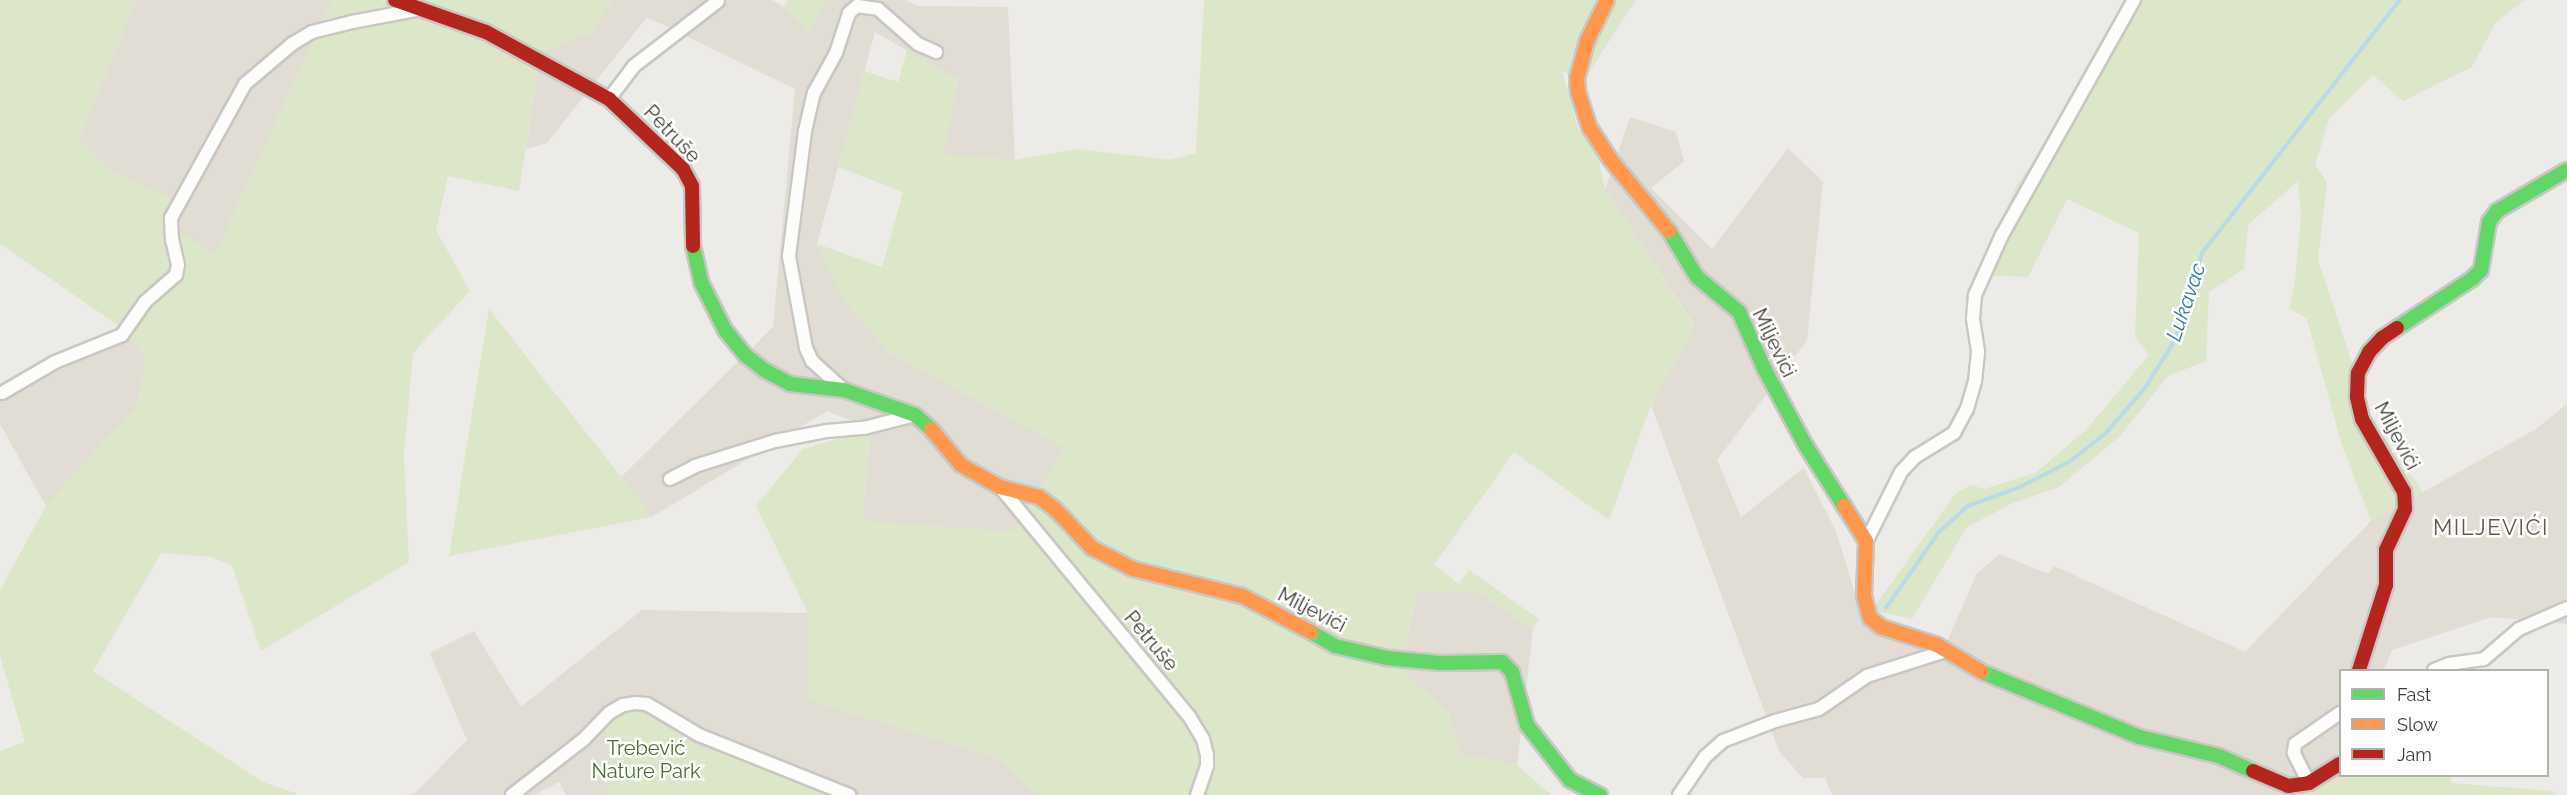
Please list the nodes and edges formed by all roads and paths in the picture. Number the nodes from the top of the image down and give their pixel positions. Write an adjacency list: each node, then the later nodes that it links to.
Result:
1 (395, 0): 5 (street, Petruše)
2 (1606, 0): 16 (street, Miljevići)
3 (2134, 0): 16 (street)
4 (718, 1): 7 (street)
5 (421, 9): 7 (street, Petruše); 10 (street)
6 (936, 52): 9 (street, Petruše)
7 (609, 99): 9 (street, Petruše)
8 (2567, 170): 19 (street, Miljevići)
9 (844, 390): 11 (street, Petruše)
10 (2, 393)
11 (915, 415): 12 (street); 13 (street, Petruše)
12 (670, 479)
13 (1000, 487): 14 (street, Miljevići); 15 (street, Petruše)
14 (1039, 497): 15 (street); 28 (street, Miljevići)
15 (1026, 521): 27 (street, Petruše)
16 (1865, 544): 18 (street, Miljevići)
17 (2567, 608): 20 (street)
18 (1946, 651): 24 (street, Miljevići); 29 (street)
19 (2359, 669)
20 (2436, 669)
21 (2339, 714): 23 (street)
22 (2339, 765): 23 (street, Miljevići)
23 (2309, 783): 24 (street, Miljevići)
24 (2286, 790)
25 (512, 795): 26 (street)
26 (849, 795)
27 (1197, 795)
28 (1600, 795)
29 (1679, 795)

